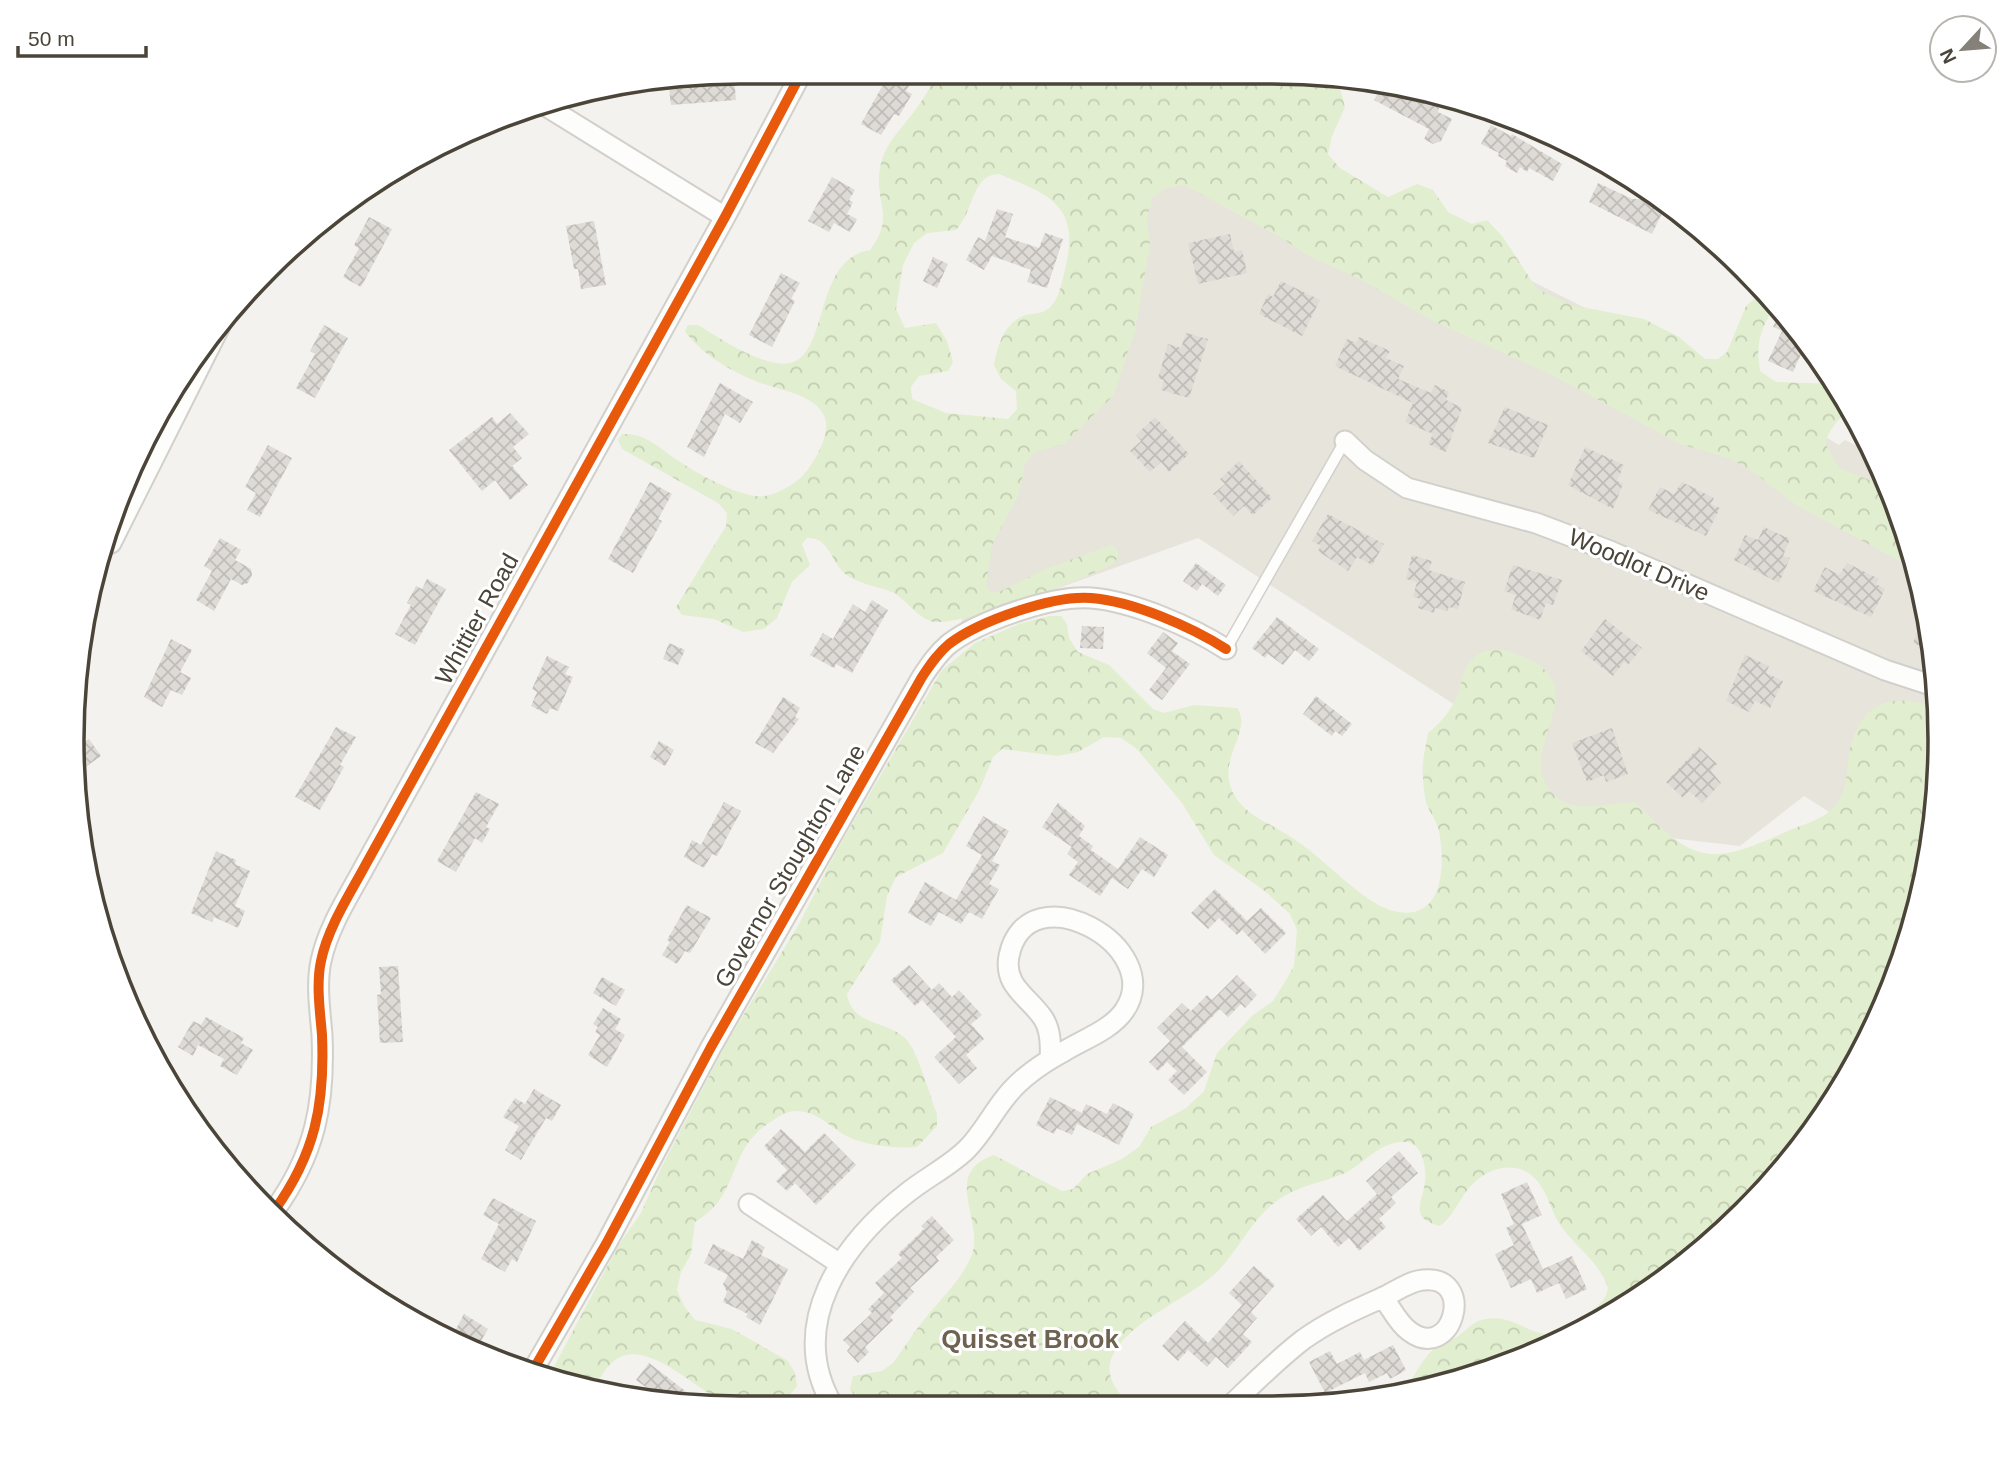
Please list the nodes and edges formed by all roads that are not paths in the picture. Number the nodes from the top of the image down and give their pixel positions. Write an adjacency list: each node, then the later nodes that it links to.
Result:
1 (796, 84): 3 (street, Whittier Road)
2 (554, 111): 3 (street)
3 (725, 217): 11 (street, Whittier Road)
4 (194, 377): 6 (street)
5 (1345, 441): 7 (lane); 8 (street, Woodlot Drive)
6 (122, 521)
7 (1226, 649): 14 (street, Governor Stoughton Lane)
8 (1925, 683)
9 (1050, 1059): 9 (street); 12 (street)
10 (749, 1204): 12 (street)
11 (278, 1206)
12 (840, 1264): 15 (street)
13 (1383, 1297): 16 (street)
14 (537, 1364)
15 (828, 1396)
16 (1241, 1396)

